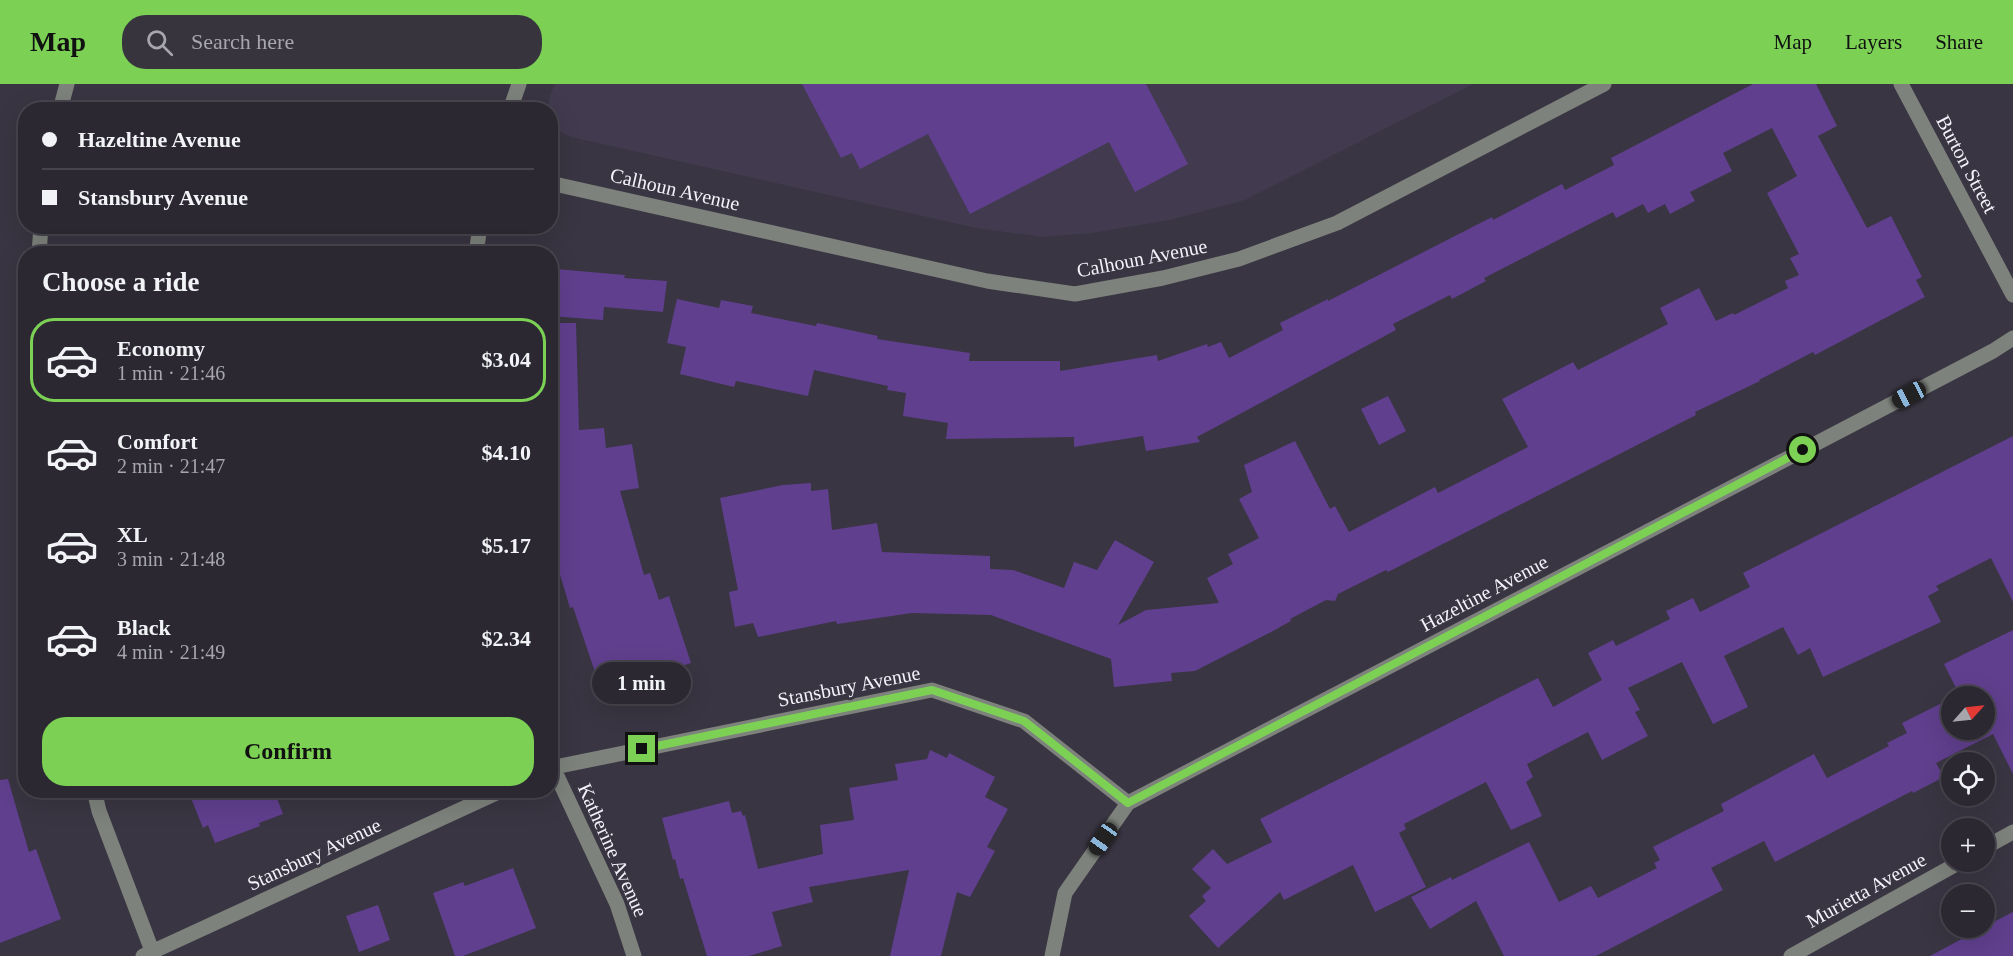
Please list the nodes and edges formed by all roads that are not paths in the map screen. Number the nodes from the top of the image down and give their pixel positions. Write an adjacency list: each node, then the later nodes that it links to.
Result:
1 (67, 84): 5 (street)
2 (519, 84): 6 (street)
3 (1604, 84): 7 (street, Calhoun Avenue)
4 (1901, 84): 8 (street, Burton Street)
5 (62, 102)
6 (513, 102)
7 (558, 185)
8 (2013, 295)
9 (2013, 338): 14 (street, Hazeltine Avenue)
10 (558, 765): 14 (street, Stansbury Avenue)
11 (558, 780): 19 (street, Katherine Avenue)
12 (96, 798): 18 (street)
13 (486, 798): 18 (street, Stansbury Avenue)
14 (1128, 803): 20 (street, Hazeltine Avenue)
15 (2013, 832): 16 (street)
16 (1995, 842)
17 (1942, 872): 21 (street, Murietta Avenue)
18 (150, 955)
19 (634, 956)
20 (1052, 956)
21 (1791, 956)

